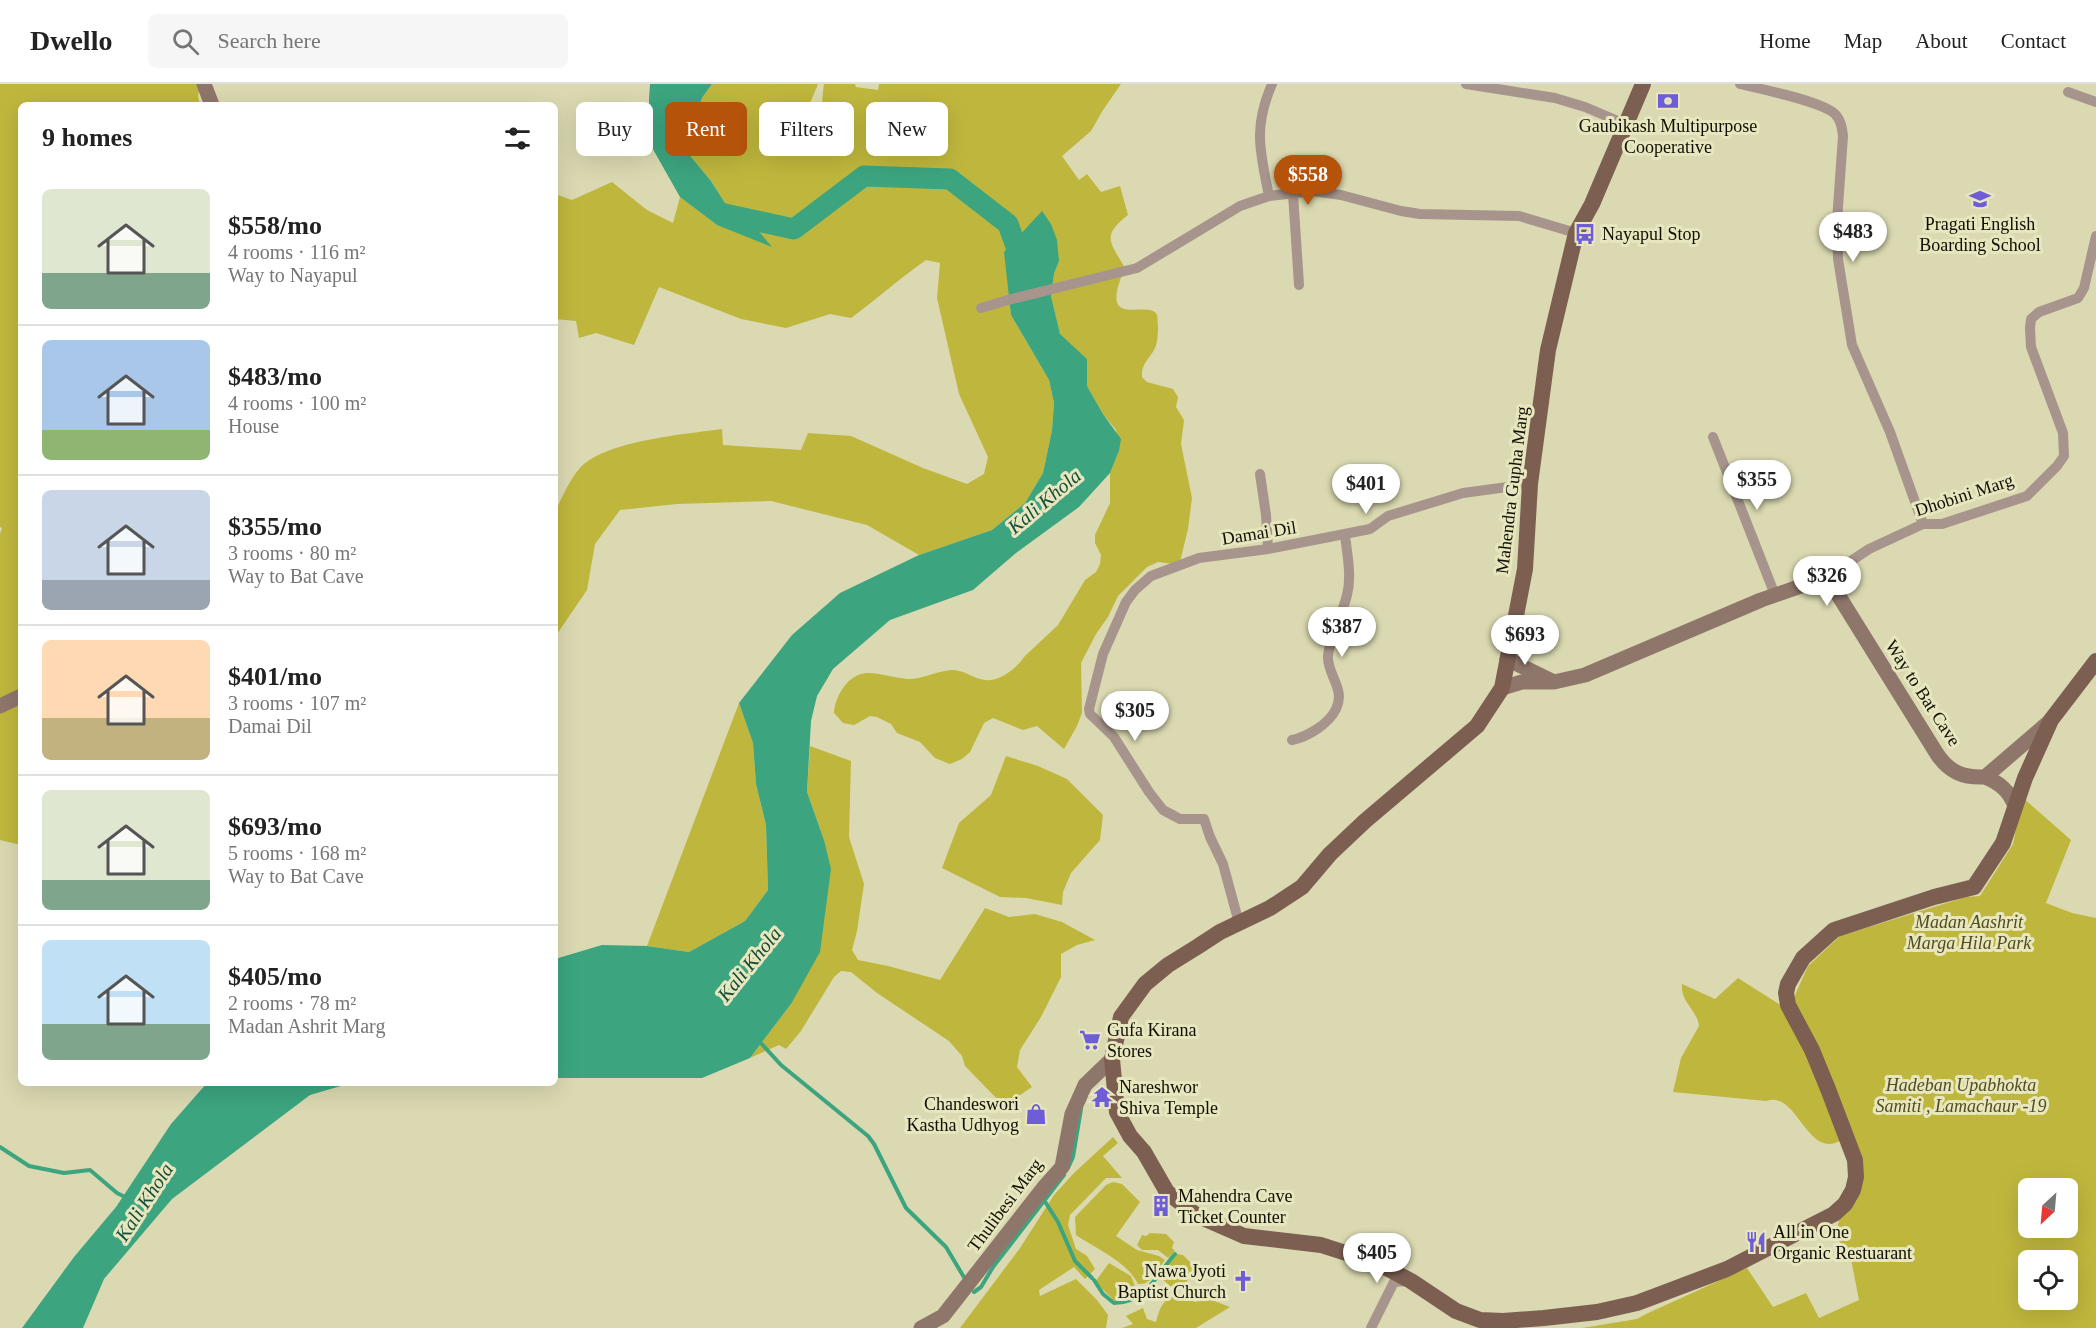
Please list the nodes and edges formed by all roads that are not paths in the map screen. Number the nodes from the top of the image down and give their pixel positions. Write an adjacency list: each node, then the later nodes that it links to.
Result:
1 (204, 84): 7 (main road)
2 (1272, 84): 11 (street)
3 (1466, 84): 9 (street)
4 (1642, 84): 9 (main road, Mahendra Gupha Marg)
5 (1740, 84): 19 (street)
6 (2068, 92): 8 (street)
7 (211, 102)
8 (2096, 102)
9 (1625, 124): 12 (main road, Mahendra Gupha Marg)
10 (1293, 194): 11 (street); 12 (street); 14 (street)
11 (1269, 196): 15 (street)
12 (1576, 233): 18 (main road, Mahendra Gupha Marg)
13 (2096, 236): 19 (street, Dhobini Marg)
14 (1299, 285)
15 (981, 308)
16 (1713, 437): 23 (street)
17 (1260, 474): 21 (street)
18 (1530, 484): 20 (street, Damai Dil); 24 (main road, Mahendra Gupha Marg)
19 (1923, 524): 22 (street, Dhobini Marg)
20 (1346, 535): 21 (street, Damai Dil); 31 (street)
21 (1268, 549): 34 (street, Damai Dil)
22 (1827, 577): 23 (main road); 32 (main road, Way to Bat Cave)
23 (1775, 595): 26 (main road)
24 (1507, 659): 26 (main road); 27 (main road, Mahendra Gupha Marg)
25 (2096, 661): 30 (main road)
26 (1554, 682): 27 (main road)
27 (1502, 688): 34 (main road, Mahendra Gupha Marg)
28 (18, 697): 29 (main road)
29 (0, 706)
30 (2051, 720): 32 (main road); 33 (main road, Mahendra Gupha Marg)
31 (1292, 740)
32 (1985, 777): 33 (main road)
33 (2015, 806): 36 (main road, Mahendra Gupha Marg)
34 (1239, 923): 35 (main road, Mahendra Gupha Marg)
35 (1112, 1059): 36 (main road, Mahendra Gupha Marg); 37 (main road, Thulibesi Marg)
36 (1411, 1281): 38 (street)
37 (921, 1328)
38 (1371, 1328)

